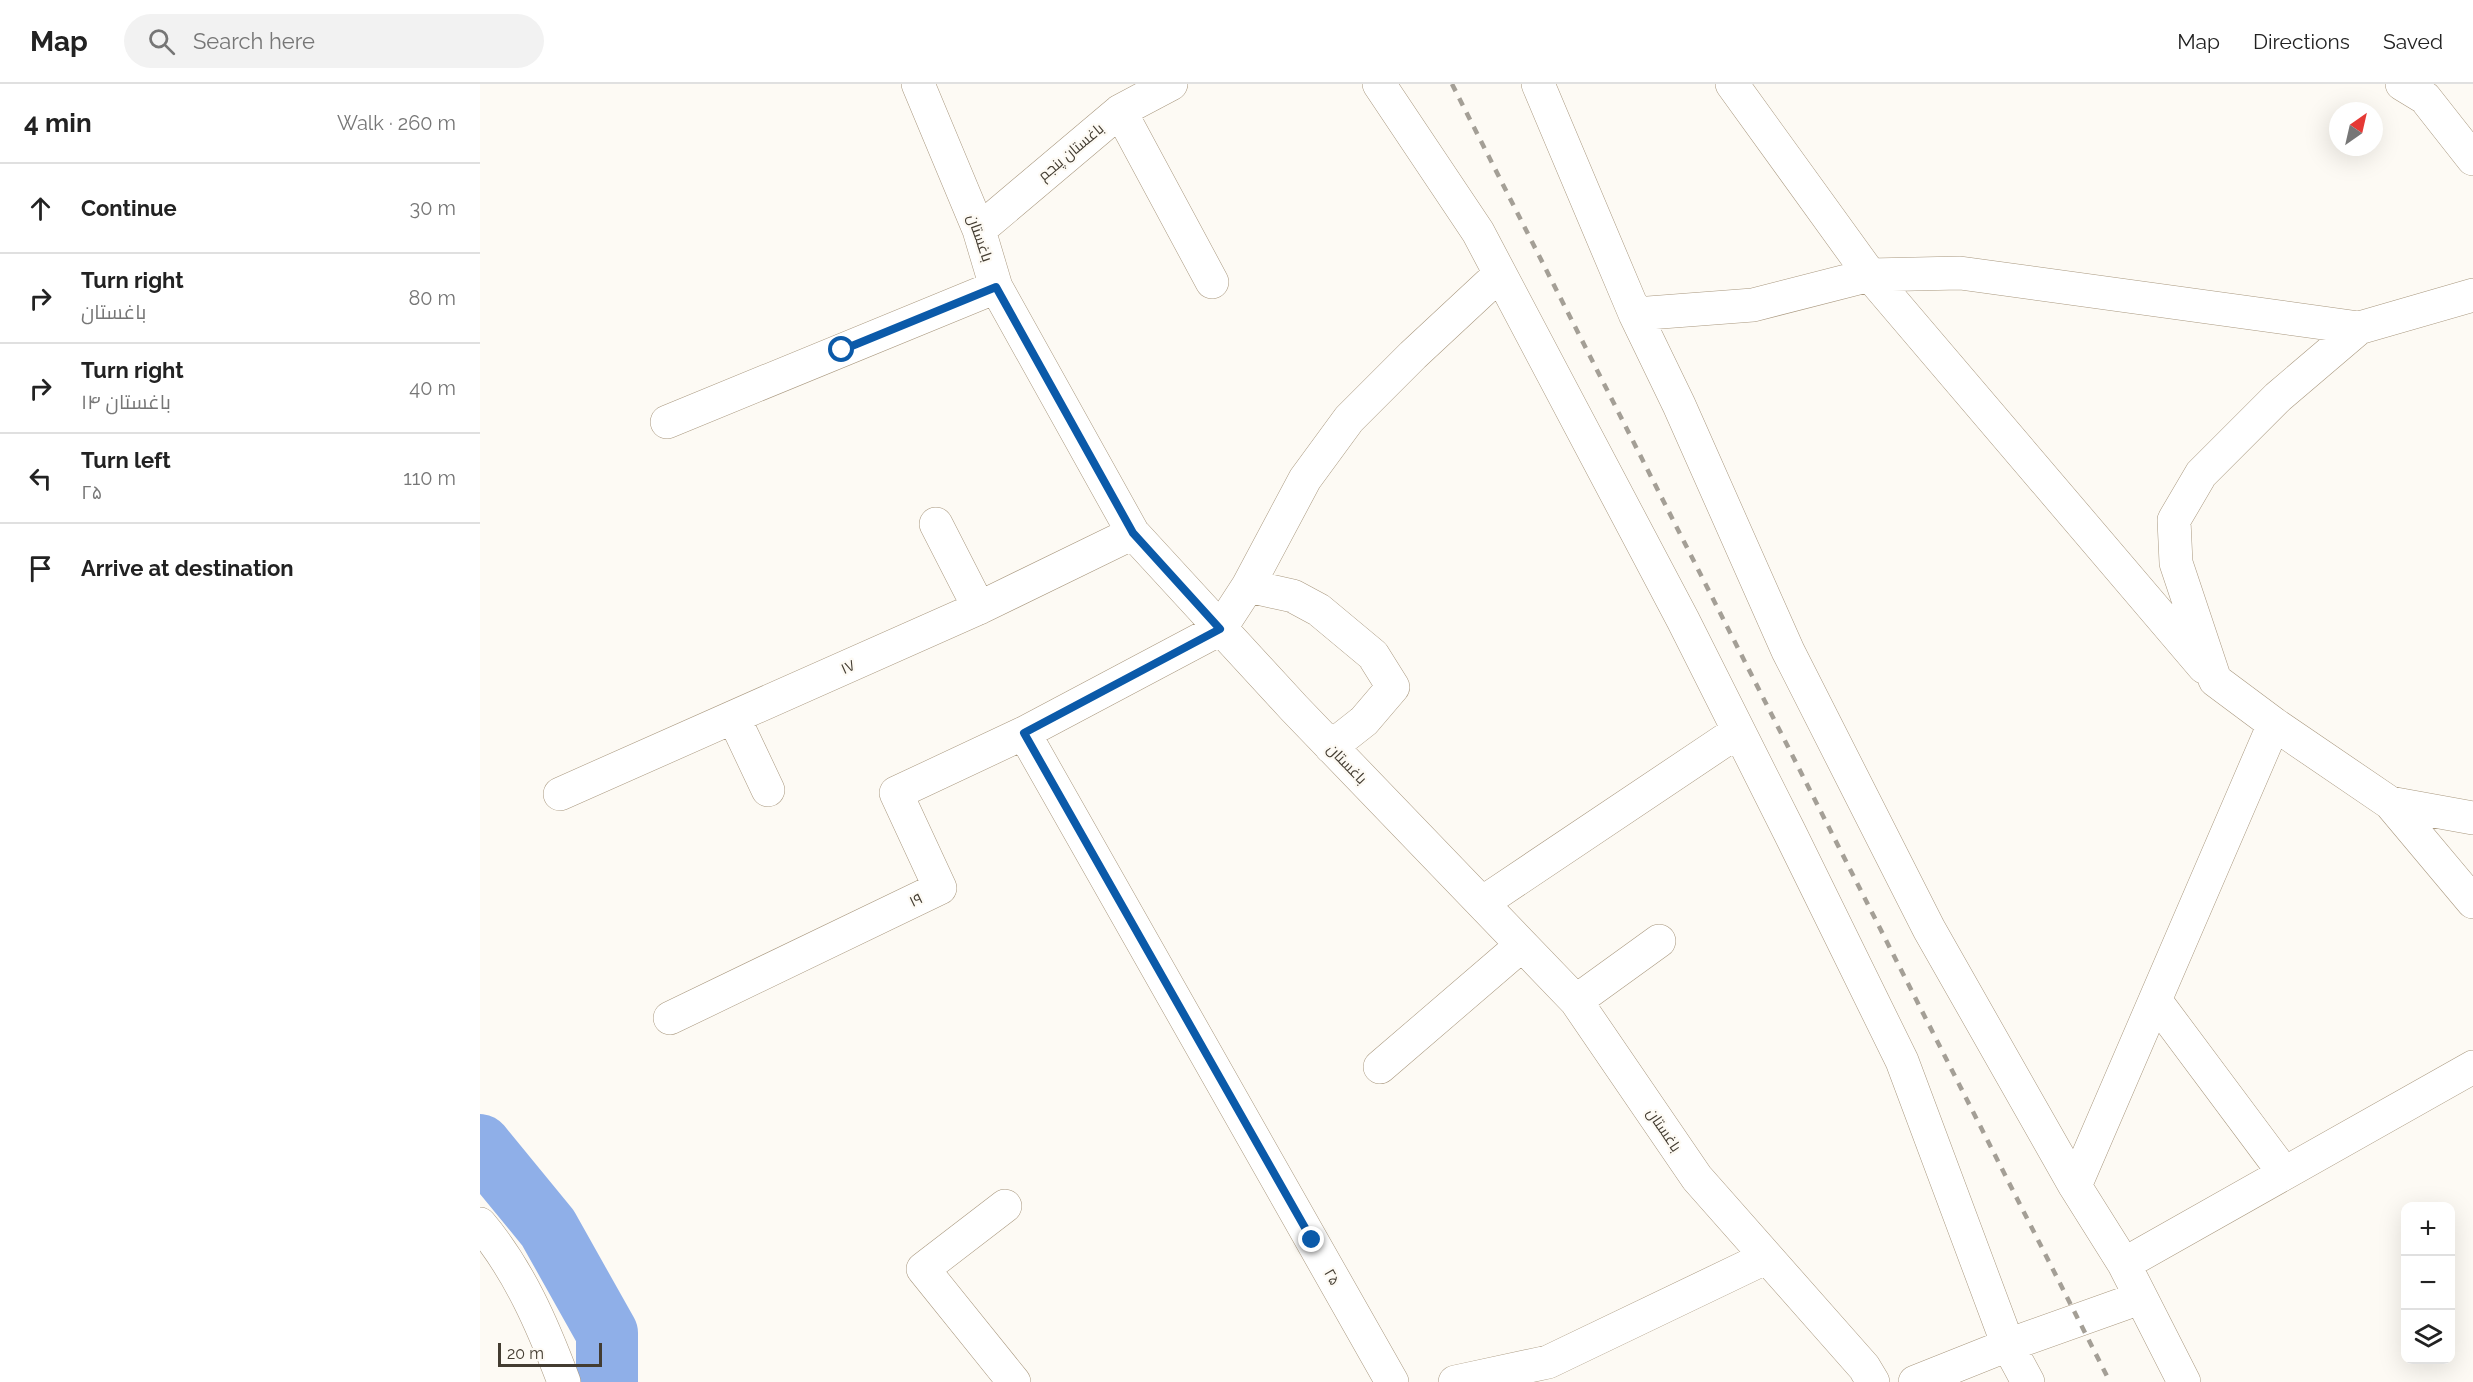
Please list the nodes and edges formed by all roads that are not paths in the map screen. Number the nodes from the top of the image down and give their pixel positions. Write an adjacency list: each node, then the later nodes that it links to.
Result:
1 (918, 84): 9 (street, باغستان)
2 (1171, 84): 7 (street, باغستان پنجم)
3 (1379, 84): 10 (street)
4 (1538, 84): 15 (street)
5 (1732, 84): 11 (street)
6 (2402, 84): 8 (street)
7 (1120, 111): 9 (street, باغستان پنجم); 12 (street)
8 (2473, 159)
9 (979, 230): 13 (street, باغستان)
10 (1500, 273): 20 (street); 26 (street)
11 (1870, 275): 15 (street); 16 (street); 23 (street)
12 (1212, 282)
13 (996, 287): 17 (street); 19 (street, باغستان)
14 (2473, 295): 16 (street)
15 (1635, 314): 43 (street)
16 (2359, 328): 23 (street)
17 (667, 422)
18 (936, 524): 21 (street)
19 (1133, 533): 21 (street, ۱۷); 22 (street, باغستان)
20 (1248, 586): 22 (street); 28 (street)
21 (979, 608): 24 (street, ۱۷)
22 (1220, 629): 27 (street); 28 (street, باغستان)
23 (2215, 680): 25 (street)
24 (734, 718): 29 (street); 30 (street, ۱۷)
25 (2274, 724): 31 (street); 37 (street)
26 (1737, 732): 34 (street); 49 (street)
27 (1024, 733): 39 (street, ۱۹); 53 (street, ۲۵)
28 (1331, 747): 34 (street, باغستان)
29 (768, 790)
30 (560, 794)
31 (2390, 803): 32 (street); 33 (street)
32 (2473, 818)
33 (2473, 902)
34 (1482, 903): 36 (street, باغستان)
35 (1659, 941): 38 (street)
36 (1522, 945): 38 (street, باغستان); 40 (street)
37 (2155, 1000): 42 (street); 43 (street)
38 (1576, 1001): 46 (street, باغستان)
39 (670, 1018)
40 (1380, 1067)
41 (2473, 1067): 42 (street)
42 (2284, 1173): 47 (street)
43 (2075, 1186): 47 (street)
44 (1005, 1206): 52 (street)
45 (480, 1224): 51 (street)
46 (1765, 1257): 50 (street); 55 (street, باغستان)
47 (2124, 1264): 48 (street)
48 (2140, 1298): 49 (street); 58 (street)
49 (2008, 1346): 56 (street); 57 (street)
50 (1552, 1372): 54 (street)
51 (564, 1382)
52 (1014, 1382)
53 (1392, 1382)
54 (1455, 1382)
55 (1873, 1382)
56 (1916, 1382)
57 (2028, 1382)
58 (2184, 1382)

